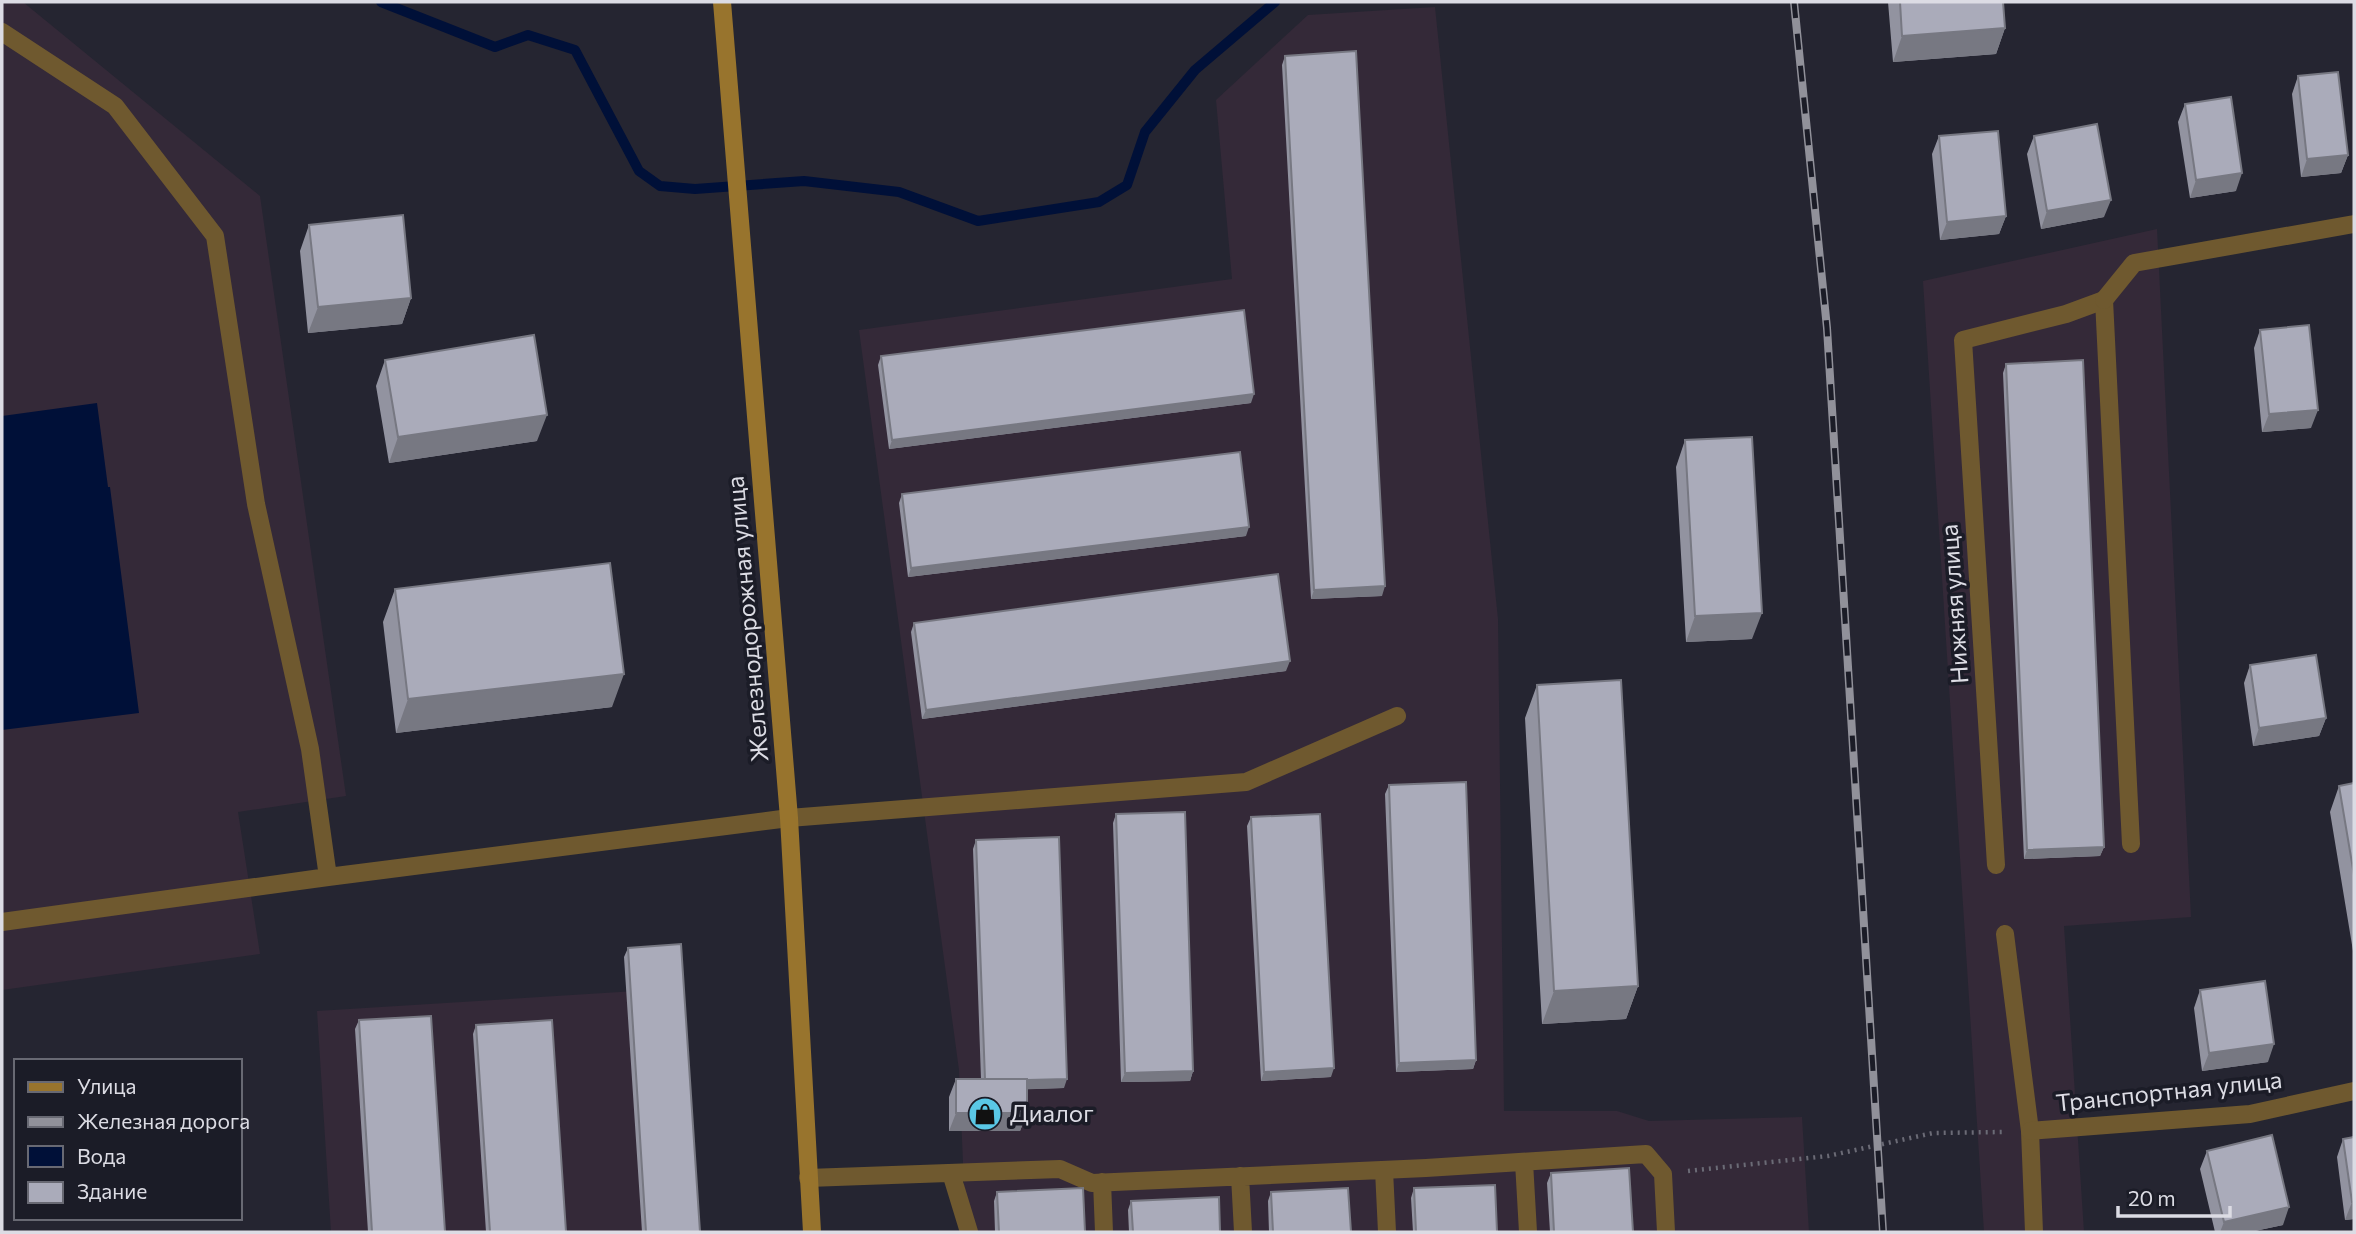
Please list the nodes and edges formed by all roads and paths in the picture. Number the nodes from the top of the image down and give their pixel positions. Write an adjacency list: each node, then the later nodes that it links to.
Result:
1 (722, 2): 6 (main road, Железнодорожная улица)
2 (2, 32): 9 (street)
3 (2354, 224): 4 (street)
4 (2104, 300): 7 (street); 8 (street, Нижняя улица)
5 (1397, 716): 6 (street)
6 (789, 818): 9 (street); 19 (main road, Железнодорожная улица)
7 (2131, 844)
8 (1996, 865)
9 (328, 877): 10 (street)
10 (2, 922)
11 (2005, 934): 13 (street)
12 (2354, 1091): 13 (street, Транспортная улица)
13 (2030, 1131): 17 (path); 28 (street)
14 (1524, 1162): 15 (street); 17 (street); 26 (street)
15 (1384, 1170): 18 (street); 25 (street)
16 (951, 1172): 19 (street); 20 (street); 22 (street)
17 (1663, 1174): 27 (street)
18 (1240, 1176): 20 (street); 24 (street)
19 (808, 1178): 21 (main road, Железнодорожная улица)
20 (1101, 1182): 23 (street)
21 (812, 1232)
22 (970, 1232)
23 (1104, 1232)
24 (1242, 1232)
25 (1387, 1232)
26 (1528, 1232)
27 (1666, 1232)
28 (2034, 1232)

